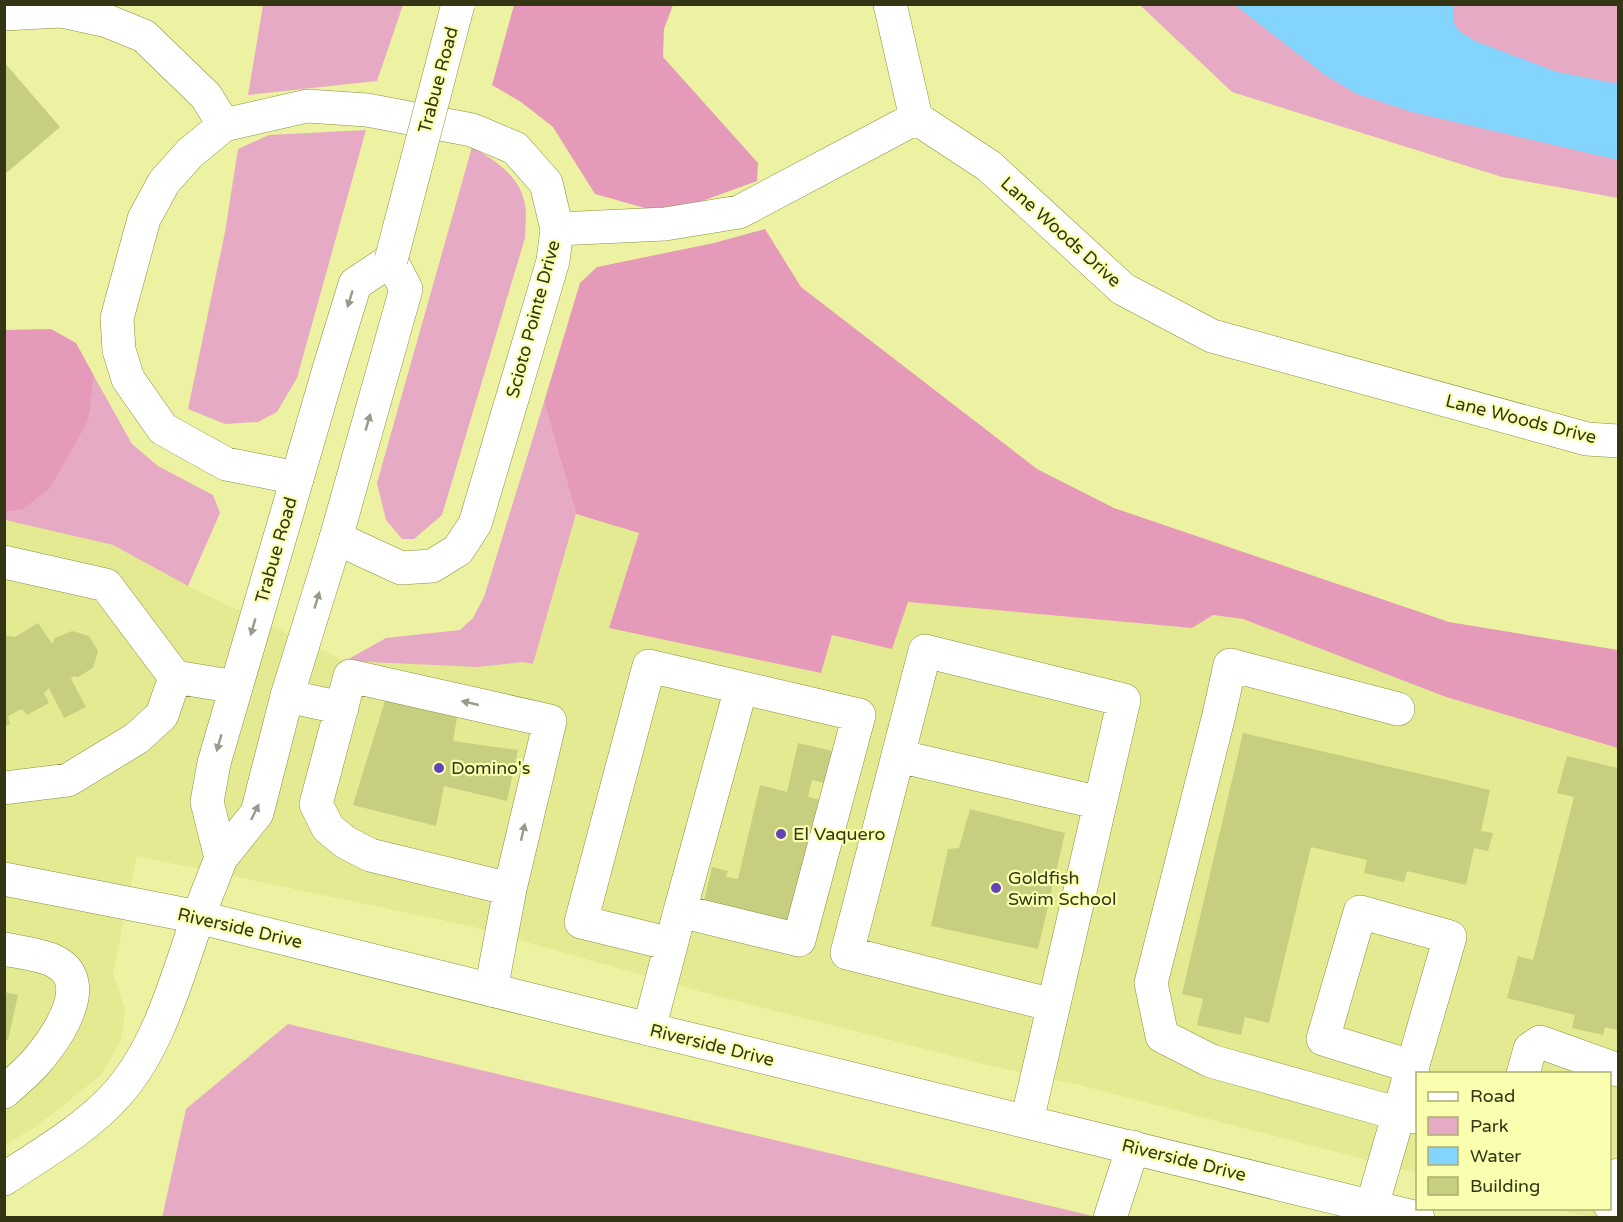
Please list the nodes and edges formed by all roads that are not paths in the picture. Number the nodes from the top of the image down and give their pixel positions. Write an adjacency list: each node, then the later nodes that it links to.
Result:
1 (458, 4): 7 (street, Trabue Road, bridge)
2 (890, 4): 4 (street)
3 (4, 14): 5 (street)
4 (916, 118): 6 (street); 8 (street, Lane Woods Drive)
5 (224, 124): 6 (street, Scioto Pointe Drive); 9 (street, Scioto Pointe Drive)
6 (557, 228): 10 (street, Scioto Pointe Drive)
7 (391, 260): 9 (street, Trabue Road, one-way to 9); 10 (street, one-way to 7)
8 (1618, 441)
9 (297, 478): 13 (street, Trabue Road, one-way to 13)
10 (336, 538): 15 (street, one-way to 10)
11 (4, 562): 12 (street)
12 (175, 677): 13 (street); 19 (street)
13 (236, 687): 21 (street, Trabue Road, one-way to 21)
14 (741, 688): 24 (street); 26 (street); 27 (street)
15 (287, 696): 16 (street); 21 (street, one-way to 15)
16 (342, 708): 23 (street); 23 (street, one-way to 16)
17 (1398, 709): 37 (street)
18 (898, 756): 20 (street); 20 (street); 29 (street)
19 (4, 788)
20 (1100, 803): 31 (street)
21 (221, 858): 25 (street)
22 (4, 879): 25 (street, Riverside Drive)
23 (510, 889): 30 (street)
24 (680, 911): 26 (street); 27 (street)
25 (198, 917): 30 (street, Riverside Drive); 41 (street)
26 (800, 940): 29 (street)
27 (671, 944): 32 (street)
28 (4, 949): 36 (street)
29 (847, 953): 31 (street)
30 (490, 990): 32 (street, Riverside Drive)
31 (1053, 1005): 38 (street)
32 (649, 1029): 38 (street, Riverside Drive)
33 (1413, 1067): 33 (street); 37 (street)
34 (1618, 1070): 35 (street)
35 (1524, 1072)
36 (4, 1092)
37 (1408, 1116): 43 (street)
38 (1027, 1121): 39 (street, Riverside Drive)
39 (1133, 1147): 43 (street, Riverside Drive); 44 (street)
40 (1618, 1175): 42 (street)
41 (4, 1179)
42 (1611, 1200)
43 (1372, 1206): 45 (street, Riverside Drive)
44 (1110, 1218)
45 (1418, 1218)

